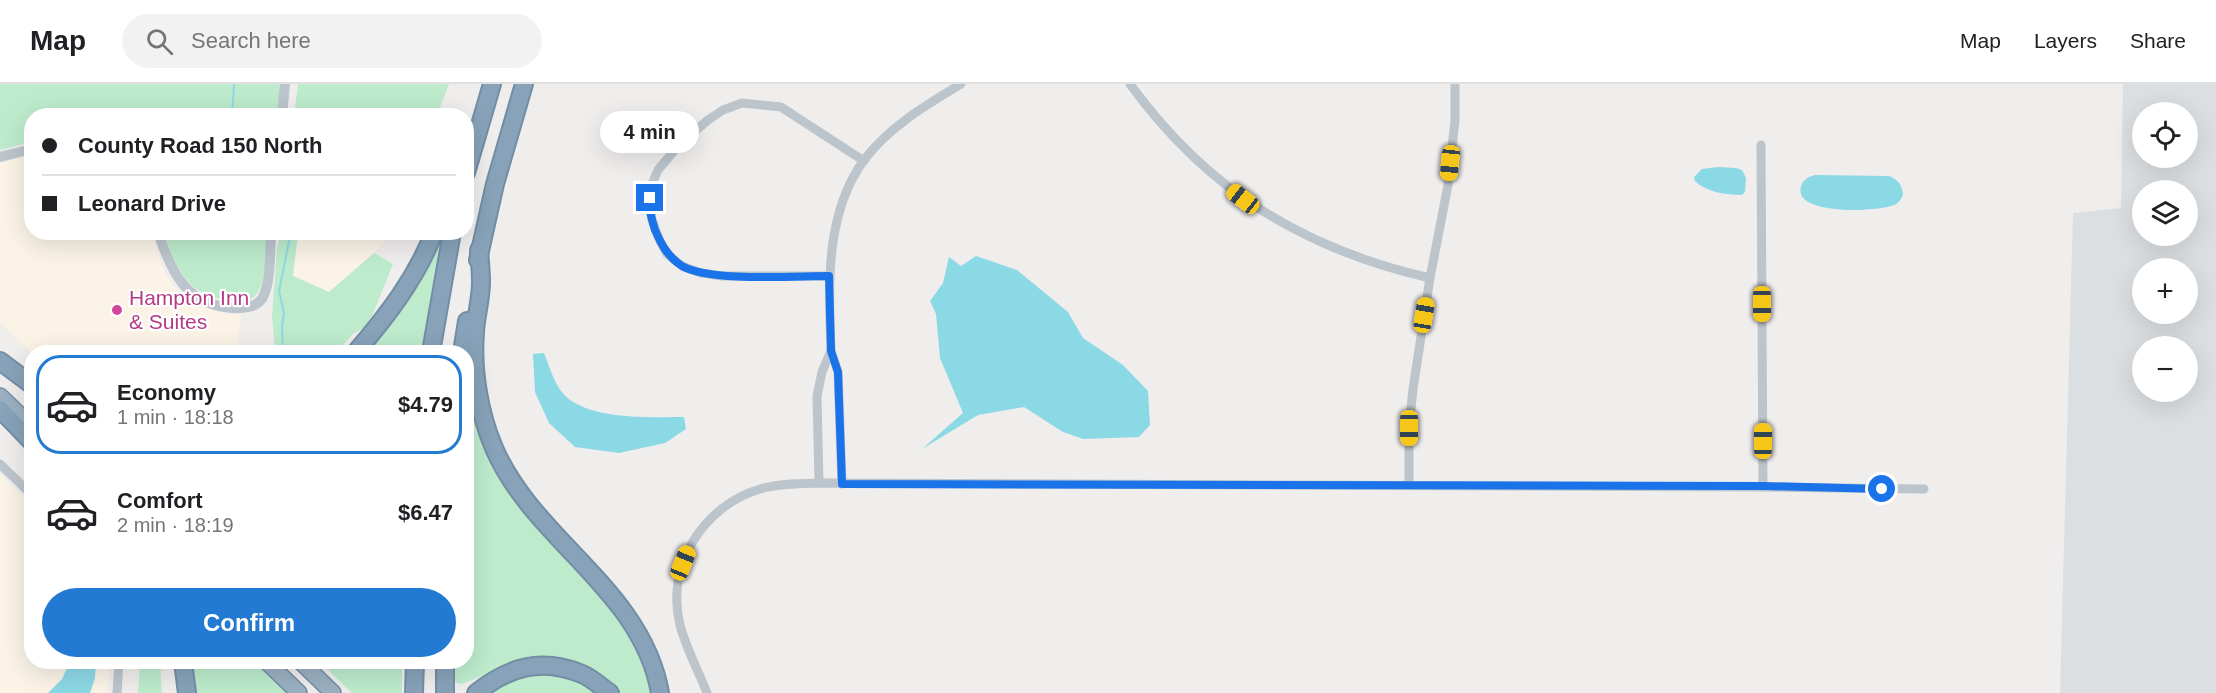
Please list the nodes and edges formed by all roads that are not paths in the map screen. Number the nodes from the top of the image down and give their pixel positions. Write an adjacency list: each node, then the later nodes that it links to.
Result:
1 (285, 84): 8 (street)
2 (482, 84): 9 (highway)
3 (492, 84): 10 (highway)
4 (524, 84): 19 (highway)
5 (961, 84): 14 (street)
6 (1130, 84): 21 (street)
7 (1455, 84): 21 (street)
8 (283, 108)
9 (474, 108)
10 (474, 145)
11 (1761, 145): 37 (street)
12 (24, 151): 13 (street)
13 (0, 157)
14 (864, 161): 20 (street); 20 (street)
15 (161, 240): 16 (street)
16 (270, 240)
17 (431, 240): 22 (highway)
18 (451, 240): 23 (highway)
19 (479, 250): 24 (highway); 54 (highway)
20 (829, 276): 25 (street)
21 (1430, 278): 36 (street)
22 (362, 345)
23 (432, 345)
24 (463, 345)
25 (831, 351): 34 (street); 35 (street)
26 (0, 363): 27 (highway); 28 (highway)
27 (24, 380)
28 (24, 387)
29 (0, 396): 31 (highway)
30 (0, 410): 32 (highway)
31 (24, 419)
32 (24, 434)
33 (0, 464): 38 (street)
34 (819, 483): 35 (street); 55 (street)
35 (842, 484): 36 (street)
36 (1409, 485): 37 (street)
37 (1764, 486): 39 (street)
38 (24, 487)
39 (1924, 489)
40 (119, 669): 46 (street)
41 (184, 669): 47 (highway)
42 (274, 669): 48 (highway)
43 (308, 669): 49 (highway)
44 (415, 669): 50 (highway)
45 (445, 669): 51 (highway)
46 (117, 693)
47 (187, 693)
48 (300, 693)
49 (333, 693)
50 (414, 693)
51 (445, 693)
52 (476, 693): 53 (highway)
53 (610, 693)
54 (660, 693)
55 (707, 693)

